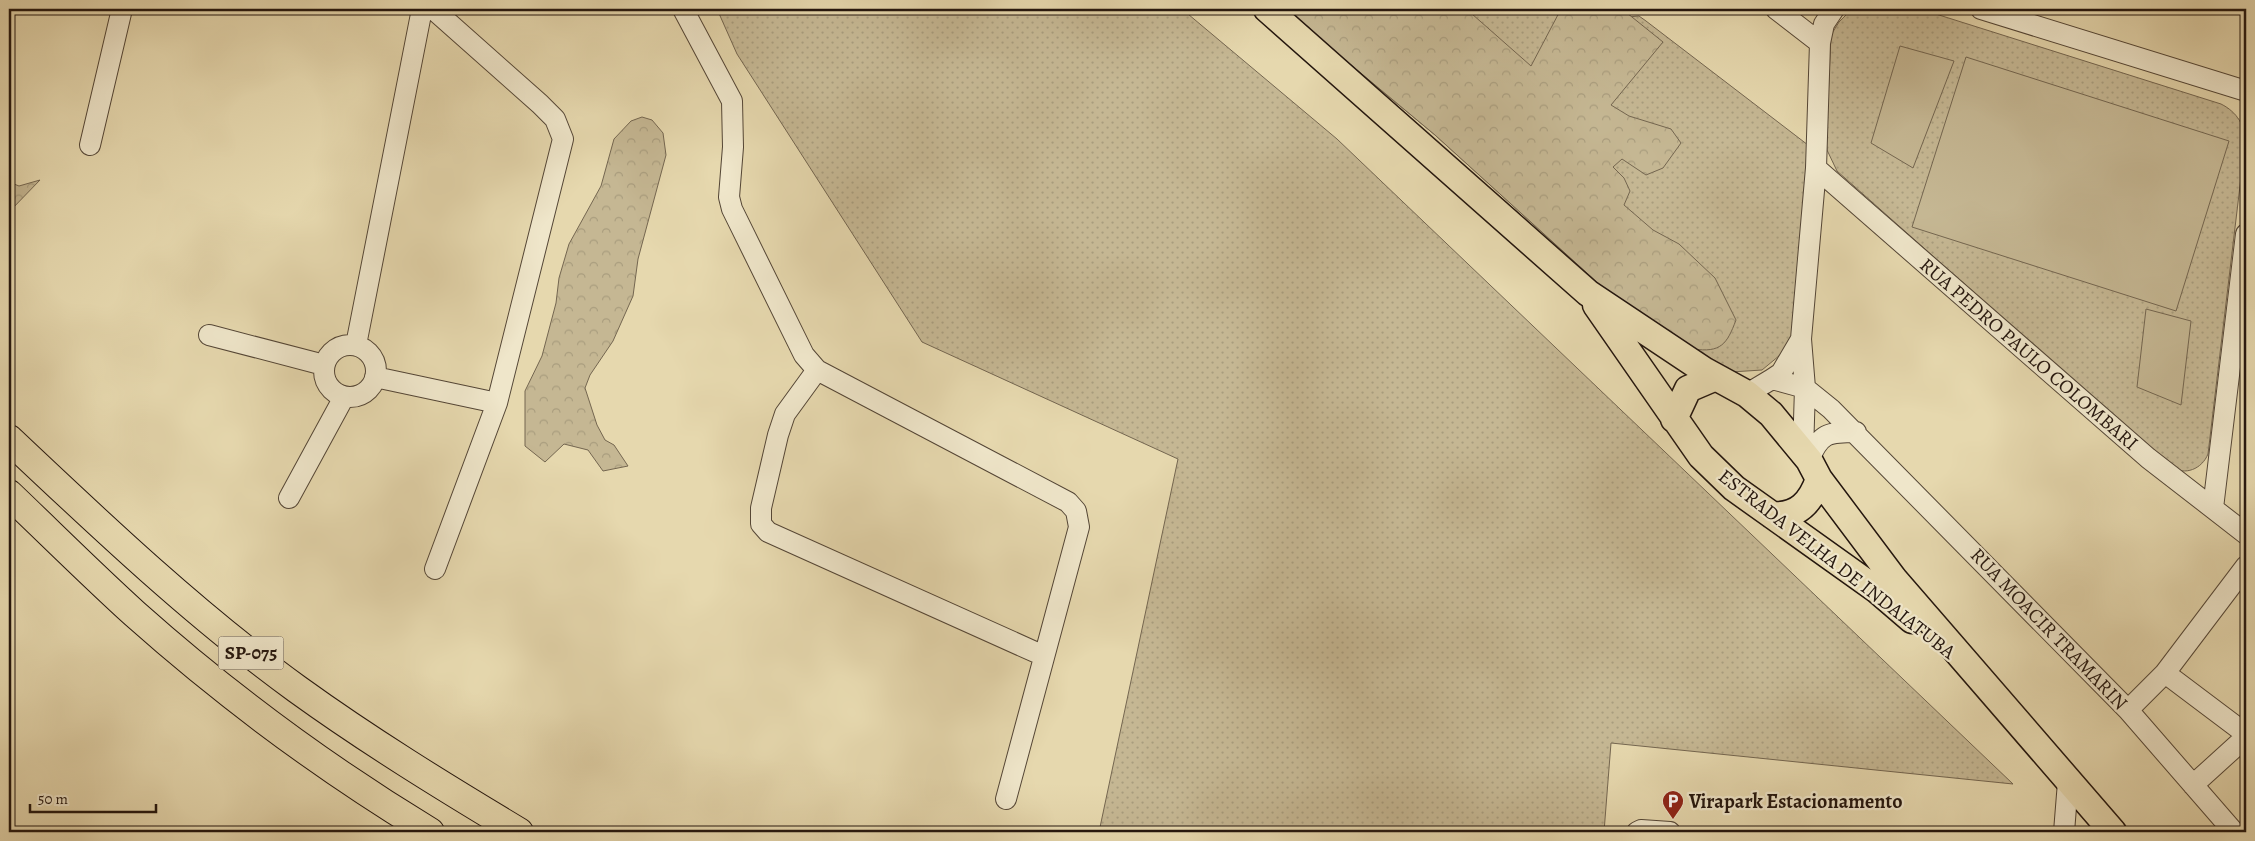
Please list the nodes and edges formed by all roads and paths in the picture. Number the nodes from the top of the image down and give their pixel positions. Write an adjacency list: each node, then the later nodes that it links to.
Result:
1 (122, 9): 11 (street)
2 (422, 9): 17 (street)
3 (433, 9): 26 (street)
4 (683, 9): 19 (street)
5 (1267, 9): 14 (main road)
6 (1776, 9): 9 (street)
7 (1834, 9): 9 (street)
8 (1981, 9): 10 (street)
9 (1820, 43): 12 (street)
10 (2246, 91)
11 (90, 145)
12 (1816, 168): 16 (street); 33 (street, RUA PEDRO PAULO COLOMBARI)
13 (2246, 234): 33 (street)
14 (1588, 293): 21 (main road, ESTRADA VELHA DE INDAIATUBA); 27 (main road, ESTRADA VELHA DE INDAIATUBA)
15 (209, 335): 18 (street)
16 (1801, 339): 22 (street); 23 (street)
17 (356, 345): 18 (street); 20 (street)
18 (324, 365): 25 (street)
19 (817, 370): 38 (street); 38 (street)
20 (375, 377): 25 (street); 26 (street)
21 (1716, 377): 24 (main road, ESTRADA VELHA DE INDAIATUBA); 27 (main road)
22 (1772, 380): 23 (street); 24 (street)
23 (1805, 388): 28 (street, RUA MOACIR TRAMARIN); 30 (street)
24 (1747, 394): 30 (main road, ESTRADA VELHA DE INDAIATUBA)
25 (344, 397): 32 (street)
26 (497, 403): 37 (street)
27 (1674, 419): 34 (main road, ESTRADA VELHA DE INDAIATUBA)
28 (1856, 432): 30 (street); 41 (street, RUA MOACIR TRAMARIN)
29 (9, 439): 47 (highway, SP-075)
30 (1810, 464): 34 (main road); 40 (main road, ESTRADA VELHA DE INDAIATUBA)
31 (9, 494): 46 (highway, SP-075)
32 (289, 498)
33 (2213, 508): 35 (street, RUA PEDRO PAULO COLOMBARI)
34 (1772, 515): 40 (main road, ESTRADA VELHA DE INDAIATUBA)
35 (2246, 534)
36 (2246, 566): 39 (street)
37 (435, 569)
38 (1044, 656): 45 (street)
39 (2164, 673): 41 (street); 42 (street)
40 (1980, 676): 43 (main road)
41 (2128, 710): 44 (street, RUA MOACIR TRAMARIN)
42 (2246, 736): 44 (street)
43 (2068, 782): 50 (street); 51 (main road)
44 (2193, 785): 52 (street, RUA MOACIR TRAMARIN)
45 (1006, 798)
46 (430, 832)
47 (519, 832)
48 (1637, 832): 49 (street)
49 (1670, 832)
50 (2064, 832)
51 (2113, 832)
52 (2234, 832)

